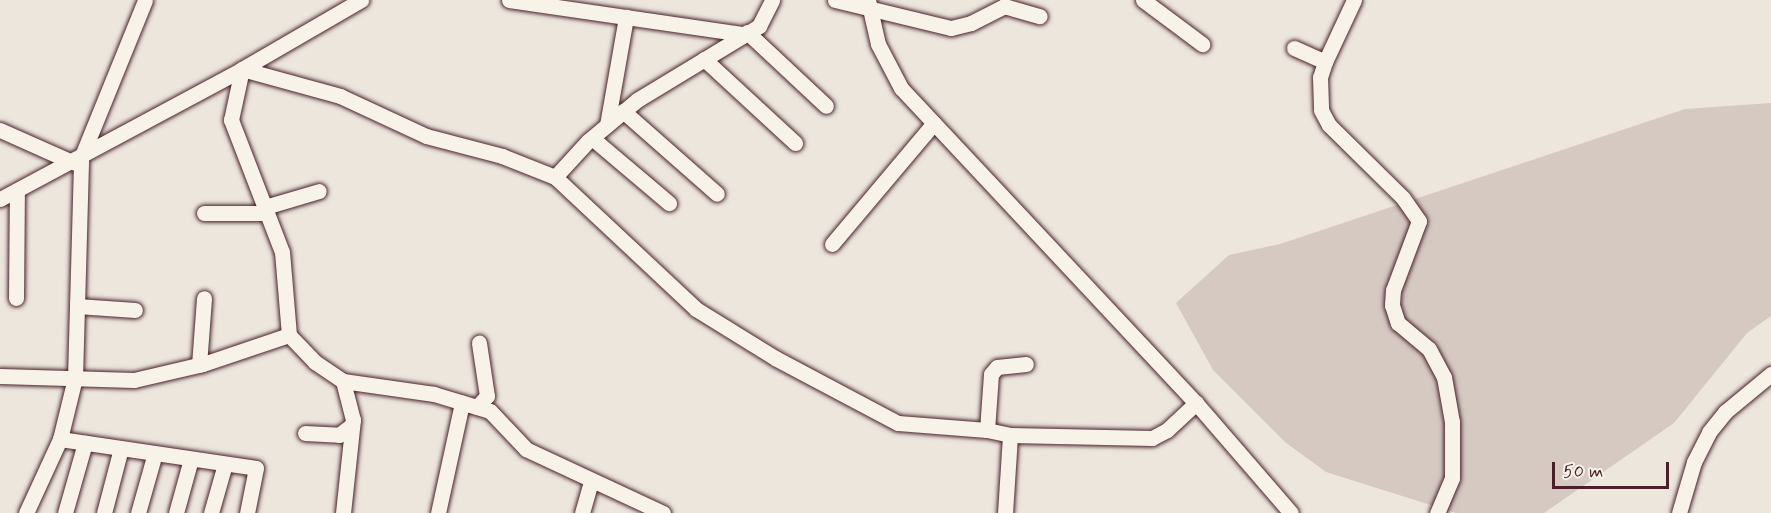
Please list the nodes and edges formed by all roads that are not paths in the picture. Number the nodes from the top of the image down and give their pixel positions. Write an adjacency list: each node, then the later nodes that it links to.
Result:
1 (145, 0): 24 (street)
2 (361, 0): 16 (street)
3 (509, 0): 10 (street)
4 (772, 0): 11 (street)
5 (835, 0): 8 (street)
6 (1143, 0): 12 (street)
7 (1354, 0): 15 (street)
8 (868, 3): 9 (street); 19 (street)
9 (1040, 16)
10 (626, 17): 11 (street); 20 (street)
11 (745, 33): 14 (street); 17 (street)
12 (1202, 44)
13 (1294, 48): 15 (street)
14 (704, 59): 18 (street); 23 (street)
15 (1324, 62): 72 (street)
16 (242, 69): 24 (street); 25 (street); 31 (street)
17 (826, 106)
18 (623, 111): 20 (street); 28 (street)
19 (934, 123): 33 (street); 46 (street)
20 (607, 125): 22 (street)
21 (0, 130): 24 (street)
22 (592, 138): 25 (street); 30 (street)
23 (795, 143)
24 (77, 160): 26 (street); 36 (street)
25 (555, 177): 49 (street)
26 (17, 190): 29 (street); 34 (street)
27 (319, 190): 31 (street)
28 (717, 194)
29 (0, 199)
30 (669, 203)
31 (266, 210): 32 (street); 38 (street)
32 (204, 213)
33 (832, 244)
34 (16, 298)
35 (204, 298): 41 (street)
36 (77, 306): 37 (street); 44 (street)
37 (135, 310)
38 (289, 335): 41 (street); 45 (street)
39 (479, 343): 47 (street)
40 (1026, 364): 49 (street)
41 (199, 365): 44 (street)
42 (1771, 374): 73 (street)
43 (0, 376): 44 (street)
44 (75, 378): 52 (street)
45 (343, 381): 47 (street); 48 (street)
46 (1196, 403): 51 (street); 71 (street)
47 (470, 405): 58 (street); 67 (street)
48 (352, 425): 50 (street); 66 (street)
49 (987, 429): 51 (street)
50 (304, 432)
51 (1010, 435): 70 (street)
52 (60, 439): 53 (street); 59 (street)
53 (85, 443): 54 (street); 60 (street)
54 (121, 448): 55 (street); 61 (street)
55 (155, 453): 56 (street); 62 (street)
56 (191, 459): 57 (street); 63 (street)
57 (225, 464): 64 (street); 65 (street)
58 (591, 481): 68 (street); 69 (street)
59 (26, 513)
60 (65, 513)
61 (104, 513)
62 (138, 513)
63 (176, 513)
64 (211, 513)
65 (247, 513)
66 (343, 513)
67 (438, 513)
68 (582, 513)
69 (663, 513)
70 (1005, 513)
71 (1291, 513)
72 (1437, 513)
73 (1679, 513)

